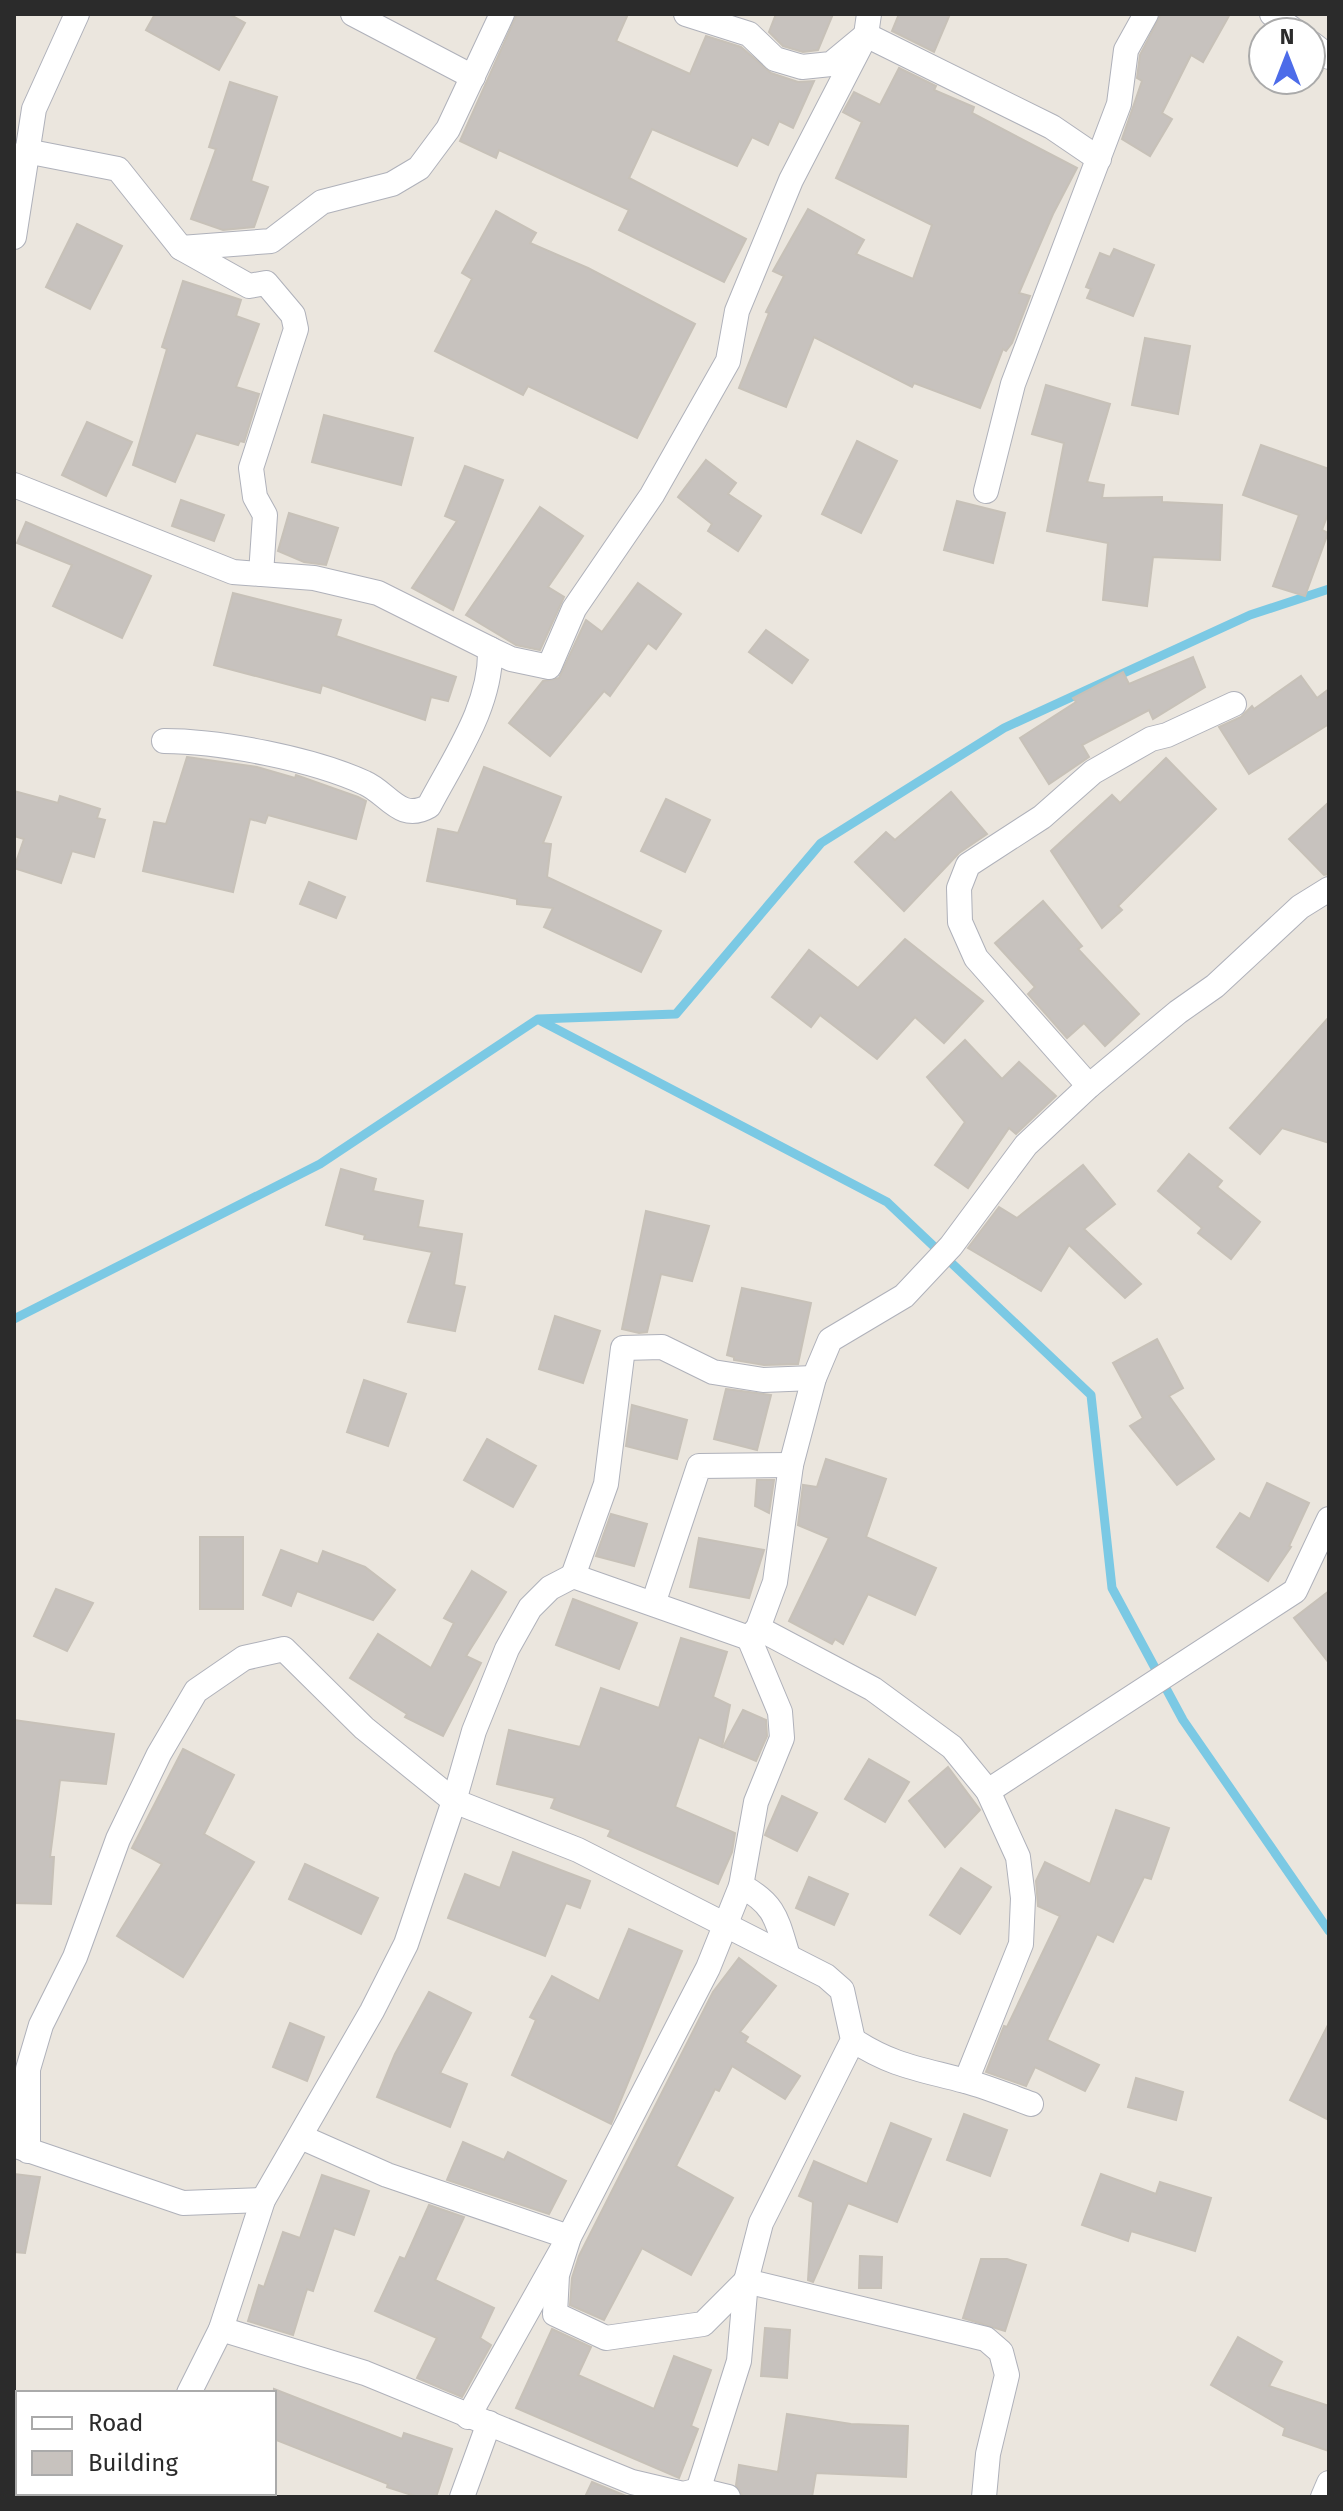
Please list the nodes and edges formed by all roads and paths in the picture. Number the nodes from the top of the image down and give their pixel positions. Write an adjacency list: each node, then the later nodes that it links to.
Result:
1 (77, 14): 8 (street)
2 (353, 14): 7 (street)
3 (502, 14): 7 (street)
4 (686, 14): 6 (street)
5 (1146, 14): 9 (street)
6 (867, 25): 9 (street); 16 (street)
7 (473, 77): 12 (street)
8 (26, 151): 10 (street); 12 (street)
9 (1099, 159): 14 (street)
10 (17, 198): 11 (street)
11 (14, 237)
12 (181, 248): 15 (street)
13 (14, 485): 15 (street)
14 (986, 491)
15 (261, 574): 16 (street)
16 (490, 649): 18 (street)
17 (1234, 704): 20 (street)
18 (164, 741)
19 (1329, 889): 20 (street)
20 (1089, 1086): 21 (street)
21 (814, 1378): 22 (street); 24 (street)
22 (791, 1465): 25 (street); 26 (street)
23 (1329, 1519): 27 (street)
24 (573, 1576): 25 (street); 28 (street)
25 (654, 1601): 26 (street)
26 (754, 1633): 27 (street); 29 (street)
27 (988, 1791): 33 (street)
28 (454, 1801): 30 (street); 35 (street); 36 (street)
29 (741, 1886): 30 (street); 31 (street)
30 (726, 1923): 31 (street); 38 (street)
31 (788, 1956): 32 (street)
32 (853, 2040): 33 (street); 39 (street)
33 (966, 2081): 34 (street)
34 (1031, 2104)
35 (301, 2137): 37 (street); 38 (street)
36 (21, 2148): 37 (street)
37 (263, 2200): 40 (street)
38 (569, 2237): 39 (street); 42 (street)
39 (746, 2281): 44 (street); 47 (street)
40 (221, 2329): 41 (street); 42 (street)
41 (190, 2391)
42 (478, 2420): 44 (street); 45 (street)
43 (1329, 2483): 48 (street)
44 (698, 2494): 46 (street)
45 (462, 2497)
46 (728, 2497)
47 (984, 2497)
48 (1323, 2497)

